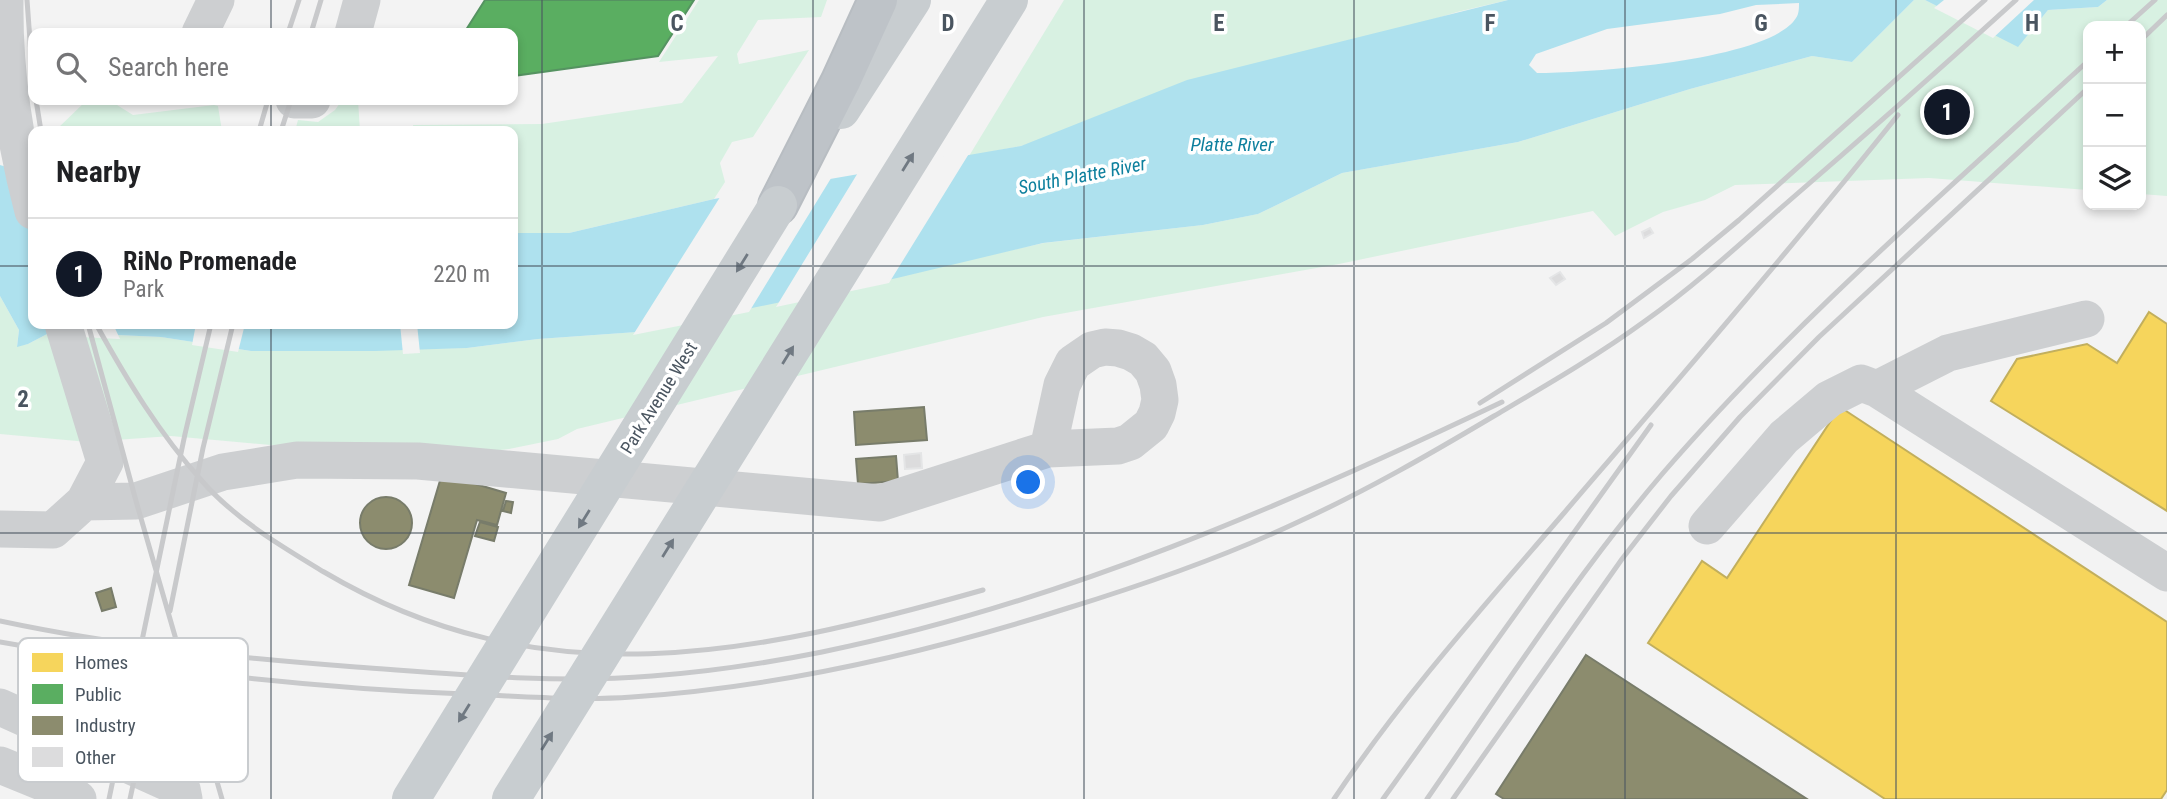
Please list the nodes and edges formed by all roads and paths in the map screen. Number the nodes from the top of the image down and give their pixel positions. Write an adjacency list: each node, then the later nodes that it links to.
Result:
1 (5, 0): 9 (lane)
2 (216, 0): 7 (lane)
3 (362, 0): 8 (lane)
4 (912, 0): 10 (main road, Park Avenue West)
5 (1009, 0): 28 (main road, one-way to 5, bridge)
6 (872, 13): 10 (highway)
7 (202, 28)
8 (354, 28)
9 (28, 191)
10 (778, 205): 27 (main road, Park Avenue West, one-way to 27, bridge)
11 (2086, 319): 13 (lane)
12 (64, 329): 15 (lane)
13 (1877, 389): 16 (lane); 18 (lane)
14 (1048, 449): 15 (lane)
15 (83, 502): 17 (lane)
16 (1707, 526)
17 (0, 529)
18 (2167, 573)
19 (0, 707): 20 (lane)
20 (18, 715)
21 (0, 765): 22 (lane)
22 (18, 772)
23 (42, 782): 25 (lane)
24 (166, 782): 26 (lane)
25 (78, 799)
26 (184, 799)
27 (411, 799)
28 (511, 799)

